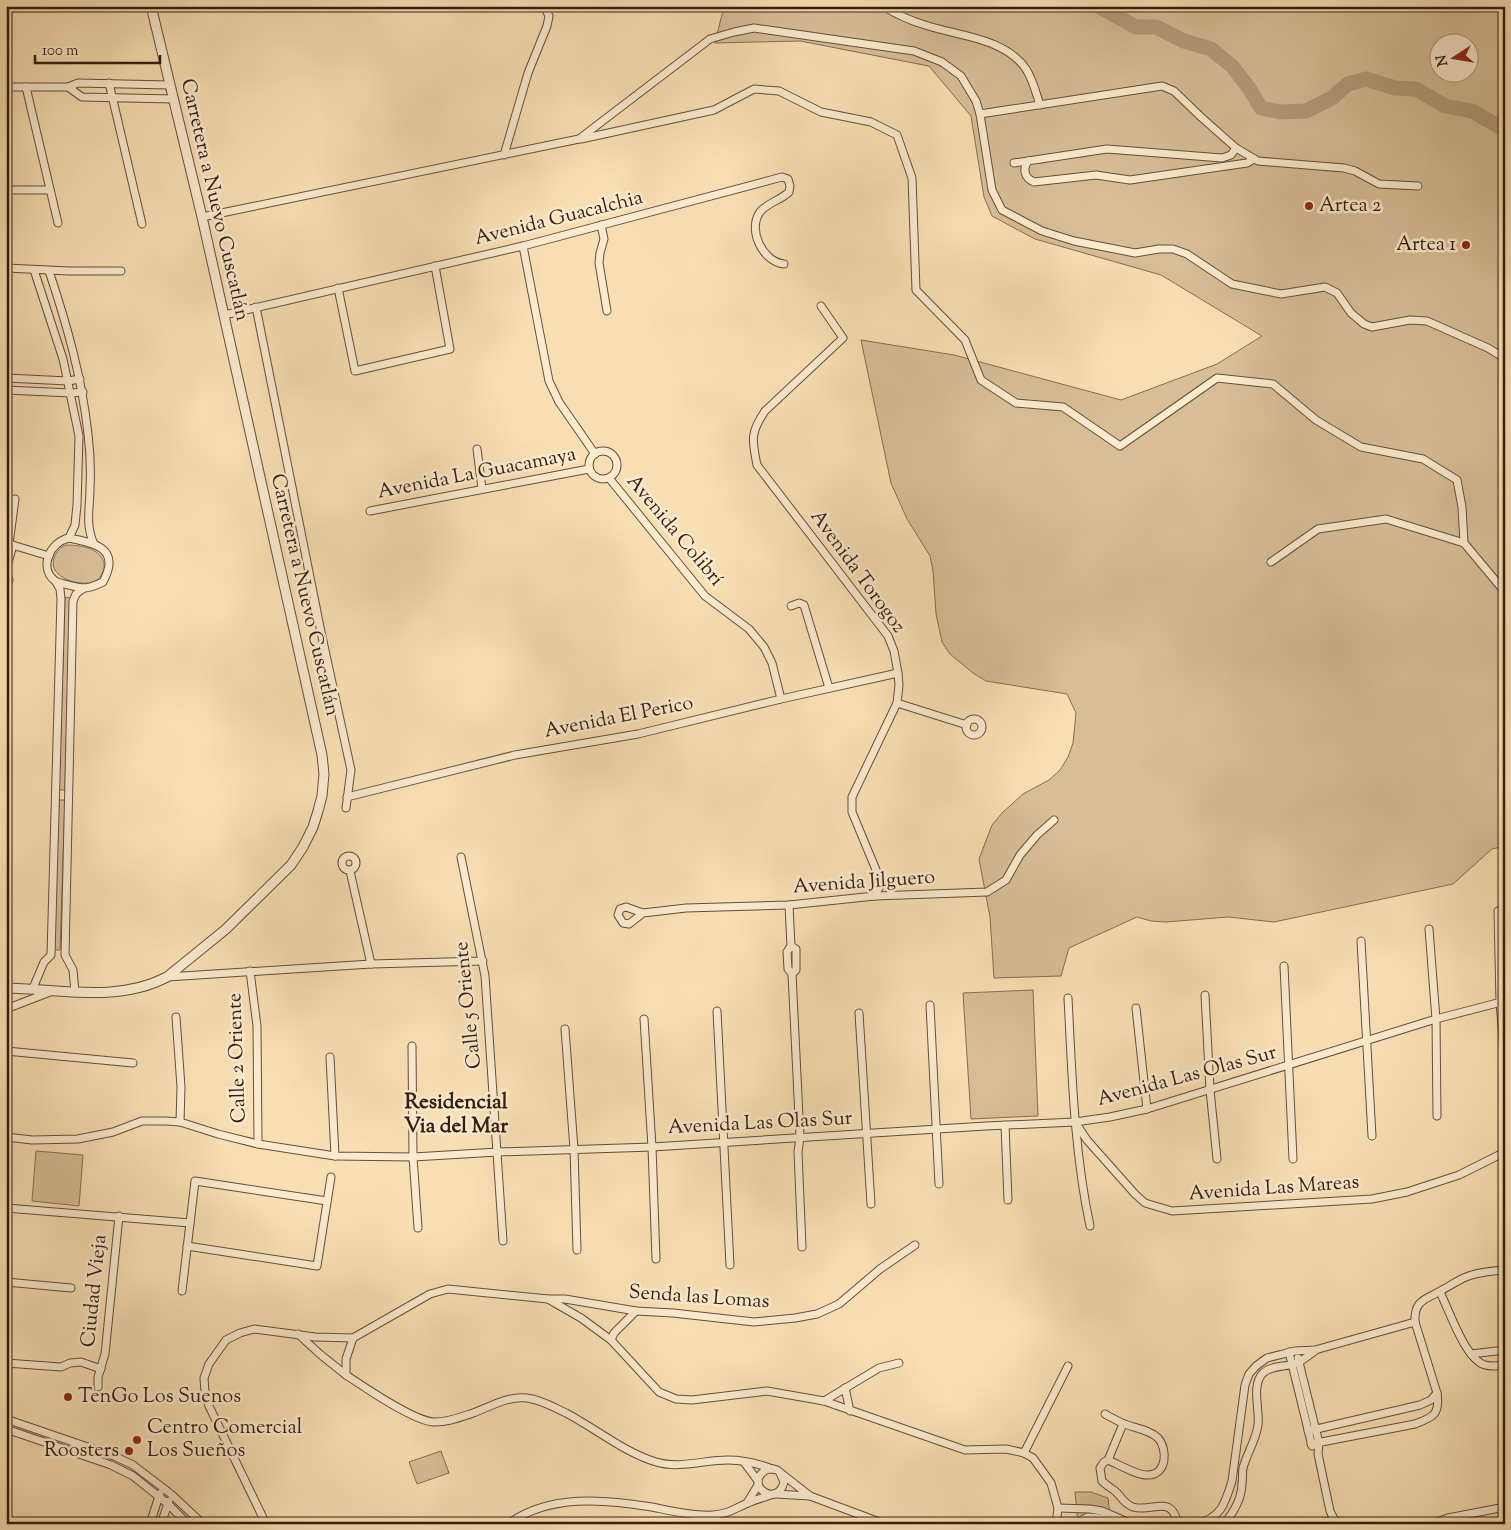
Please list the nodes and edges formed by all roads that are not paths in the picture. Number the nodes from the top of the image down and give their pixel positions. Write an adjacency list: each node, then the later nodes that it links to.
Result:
1 (151, 6): 5 (street, Carretera a Nuevo Cuscatlán)
2 (544, 6): 15 (street)
3 (883, 6): 11 (street)
4 (109, 83): 5 (street); 7 (street); 9 (street)
5 (169, 85): 10 (street, Carretera a Nuevo Cuscatlán)
6 (26, 87): 7 (street); 8 (street); 21 (street)
7 (68, 87): 9 (street)
8 (6, 88)
9 (112, 97): 10 (street); 24 (street)
10 (173, 99): 22 (street, Carretera a Nuevo Cuscatlán)
11 (1040, 105): 12 (street); 14 (street)
12 (980, 114): 13 (street); 38 (street)
13 (579, 139): 15 (street); 53 (street)
14 (1236, 148): 16 (street); 17 (street)
15 (504, 154): 22 (street)
16 (1254, 159): 17 (street); 19 (street)
17 (1028, 161): 18 (street)
18 (1014, 163)
19 (1418, 186)
20 (6, 190): 21 (street)
21 (50, 190): 23 (street)
22 (202, 217): 37 (street, Carretera a Nuevo Cuscatlán)
23 (58, 223)
24 (142, 224)
25 (602, 225): 26 (street, Avenida Guacalchia); 27 (street, Avenida Guacalchia); 36 (street)
26 (523, 246): 28 (street, Avenida Guacalchia); 46 (street)
27 (784, 264)
28 (434, 266): 33 (street, Avenida Guacalchia); 33 (street)
29 (6, 268): 30 (street)
30 (34, 270): 31 (street); 41 (street)
31 (49, 271): 32 (street); 40 (street)
32 (120, 271)
33 (338, 288): 35 (street, Avenida Guacalchia)
34 (822, 306): 64 (street, Avenida Torogoz)
35 (256, 307): 37 (street, Avenida Guacalchia); 71 (street)
36 (607, 311)
37 (224, 315): 88 (street, Carretera a Nuevo Cuscatlán)
38 (1505, 362)
39 (6, 378): 41 (street)
40 (80, 379): 41 (street); 43 (street)
41 (68, 380): 44 (street)
42 (6, 390): 44 (street)
43 (82, 392): 44 (street); 55 (street)
44 (71, 393): 52 (street)
45 (477, 449): 49 (street)
46 (595, 454): 47 (street); 48 (street)
47 (589, 469): 48 (street); 49 (street, Avenida La Guacamaya)
48 (609, 478): 66 (street, Avenida Colibrí)
49 (482, 489): 51 (street, Avenida La Guacamaya)
50 (15, 500): 54 (street)
51 (370, 511)
52 (69, 538): 55 (street); 56 (street)
53 (1464, 543): 57 (street); 62 (street)
54 (10, 544): 56 (street); 58 (street)
55 (94, 544): 60 (street)
56 (49, 556): 59 (street)
57 (1271, 562)
58 (6, 570): 61 (street)
59 (56, 582): 60 (street); 69 (street)
60 (84, 588): 70 (street)
61 (6, 589)
62 (1505, 592)
63 (791, 606): 65 (street)
64 (898, 673): 65 (street, Avenida El Perico); 67 (street, Avenida Torogoz)
65 (829, 688): 66 (street, Avenida El Perico)
66 (781, 699): 71 (street, Avenida El Perico)
67 (897, 703): 68 (street); 76 (street, Avenida Torogoz)
68 (967, 725)
69 (55, 793): 70 (street); 82 (street)
70 (68, 794): 83 (street)
71 (347, 797): 72 (street)
72 (346, 808)
73 (1054, 820): 76 (street, Avenida Jilguero)
74 (461, 857): 84 (street, Calle 5 Oriente)
75 (350, 871): 85 (street)
76 (875, 896): 77 (street, Avenida Jilguero)
77 (789, 905): 79 (street, Avenida Jilguero); 122 (street)
78 (1498, 911): 95 (street)
79 (643, 913)
80 (1429, 930): 103 (street)
81 (1361, 940): 105 (street)
82 (51, 955): 83 (street); 90 (street)
83 (65, 956): 92 (street)
84 (484, 961): 85 (street); 127 (street, Calle 5 Oriente)
85 (372, 964): 87 (street)
86 (1284, 966): 111 (street)
87 (250, 971): 88 (street); 124 (street, Calle 2 Oriente)
88 (167, 977): 92 (street, Carretera a Nuevo Cuscatlán)
89 (6, 988): 90 (street, Carretera a Nuevo Cuscatlán)
90 (33, 988): 91 (street, Carretera a Nuevo Cuscatlán)
91 (54, 990): 92 (street, Carretera a Nuevo Cuscatlán); 98 (street)
92 (75, 992)
93 (1205, 995): 112 (street)
94 (1068, 998): 116 (street)
95 (1502, 1002): 103 (street, Avenida Las Olas Sur); 110 (street)
96 (930, 1005): 118 (street)
97 (1136, 1008): 113 (street)
98 (6, 1009)
99 (718, 1011): 123 (street)
100 (859, 1013): 119 (street)
101 (176, 1017): 115 (street)
102 (644, 1019): 125 (street)
103 (1436, 1019): 105 (street, Avenida Las Olas Sur); 114 (street)
104 (565, 1029): 126 (street)
105 (1366, 1040): 111 (street, Avenida Las Olas Sur); 120 (street)
106 (412, 1046): 130 (street)
107 (6, 1051): 109 (street)
108 (330, 1057): 129 (street)
109 (133, 1063)
110 (1505, 1064)
111 (1289, 1066): 112 (street, Avenida Las Olas Sur); 132 (street)
112 (1210, 1090): 113 (street, Avenida Las Olas Sur); 131 (street)
113 (1147, 1109): 116 (street, Avenida Las Olas Sur)
114 (1437, 1116)
115 (180, 1122): 121 (street, Avenida Las Olas Sur); 124 (street, Avenida Las Olas Sur)
116 (1075, 1122): 117 (street, Avenida Las Olas Sur); 128 (street, Avenida Las Mareas); 141 (street)
117 (1005, 1125): 118 (street, Avenida Las Olas Sur); 135 (street)
118 (936, 1130): 119 (street, Avenida Las Olas Sur); 134 (street)
119 (867, 1134): 122 (street, Avenida Las Olas Sur); 137 (street)
120 (1372, 1136)
121 (6, 1137)
122 (800, 1137): 123 (street, Avenida Las Olas Sur); 146 (street)
123 (723, 1143): 125 (street, Avenida Las Olas Sur); 149 (street)
124 (258, 1144): 129 (street, Avenida Las Olas Sur)
125 (652, 1147): 126 (street, Avenida Las Olas Sur); 148 (street)
126 (574, 1149): 127 (street, Avenida Las Olas Sur); 147 (street)
127 (498, 1152): 130 (street, Avenida Las Olas Sur); 143 (street, Calle 5 Oriente)
128 (1505, 1152)
129 (335, 1156): 130 (street, Avenida Las Olas Sur)
130 (413, 1156): 142 (street)
131 (1217, 1159)
132 (1293, 1159)
133 (331, 1177): 136 (street)
134 (939, 1184)
135 (1008, 1200)
136 (327, 1201): 140 (street); 145 (street)
137 (871, 1204)
138 (6, 1208): 139 (street)
139 (119, 1216): 140 (street); 170 (street, Ciudad Vieja)
140 (190, 1223): 145 (street)
141 (1090, 1226)
142 (418, 1228)
143 (503, 1241)
144 (915, 1245): 156 (street, Senda las Lomas)
145 (187, 1246): 153 (street)
146 (802, 1247)
147 (577, 1250)
148 (656, 1259)
149 (730, 1265)
150 (1505, 1270): 154 (street)
151 (6, 1282): 152 (street)
152 (71, 1288)
153 (182, 1291)
154 (1440, 1292): 157 (street); 164 (street)
155 (548, 1299): 156 (street, Senda las Lomas); 159 (street, Senda las Lomas); 160 (street)
156 (636, 1311): 160 (street)
157 (1415, 1322): 161 (street); 174 (street)
158 (298, 1334): 159 (street); 171 (street); 207 (street)
159 (353, 1338): 171 (street)
160 (611, 1340): 175 (street)
161 (1315, 1350): 163 (street); 167 (street)
162 (1505, 1350): 164 (street)
163 (1292, 1352): 167 (street); 214 (street)
164 (1471, 1354): 168 (street)
165 (6, 1363): 170 (street)
166 (899, 1363): 173 (street)
167 (1296, 1363): 181 (street); 182 (street); 215 (street)
168 (1505, 1365)
169 (1068, 1366): 185 (street)
170 (101, 1369): 172 (street, Ciudad Vieja)
171 (346, 1375): 188 (street)
172 (98, 1387)
173 (845, 1388): 175 (street); 176 (street)
174 (1437, 1394): 181 (street); 183 (street)
175 (824, 1401): 176 (street)
176 (850, 1410): 185 (street)
177 (1105, 1414): 179 (street)
178 (6, 1419): 192 (street)
179 (1123, 1424): 187 (street); 187 (street)
180 (6, 1429): 195 (street)
181 (1316, 1429): 182 (street); 183 (street)
182 (1308, 1431): 184 (street)
183 (1319, 1443): 184 (street); 186 (street)
184 (1311, 1444): 186 (street)
185 (1024, 1453): 200 (street)
186 (1318, 1454): 202 (street)
187 (1108, 1460): 213 (street)
188 (744, 1462): 189 (street); 191 (street)
189 (772, 1469): 190 (street); 191 (street)
190 (780, 1473): 194 (street); 196 (street)
191 (758, 1483): 194 (street); 197 (street)
192 (163, 1488): 193 (street); 195 (street)
193 (171, 1494): 198 (street); 206 (street)
194 (775, 1494): 196 (street); 197 (street)
195 (159, 1496): 198 (street); 203 (street)
196 (810, 1496): 209 (street)
197 (747, 1503): 208 (street)
198 (168, 1504): 204 (street); 205 (street)
199 (1505, 1507): 218 (street)
200 (1058, 1508): 201 (street); 210 (street)
201 (1111, 1516): 211 (street); 212 (street)
202 (1334, 1519): 216 (street); 217 (street)
203 (150, 1524)
204 (161, 1524)
205 (188, 1524)
206 (203, 1524)
207 (266, 1524)
208 (508, 1524)
209 (885, 1524)
210 (1056, 1524)
211 (1074, 1524)
212 (1132, 1524)
213 (1178, 1524)
214 (1196, 1524)
215 (1224, 1524)
216 (1321, 1524)
217 (1342, 1524)
218 (1431, 1524)

